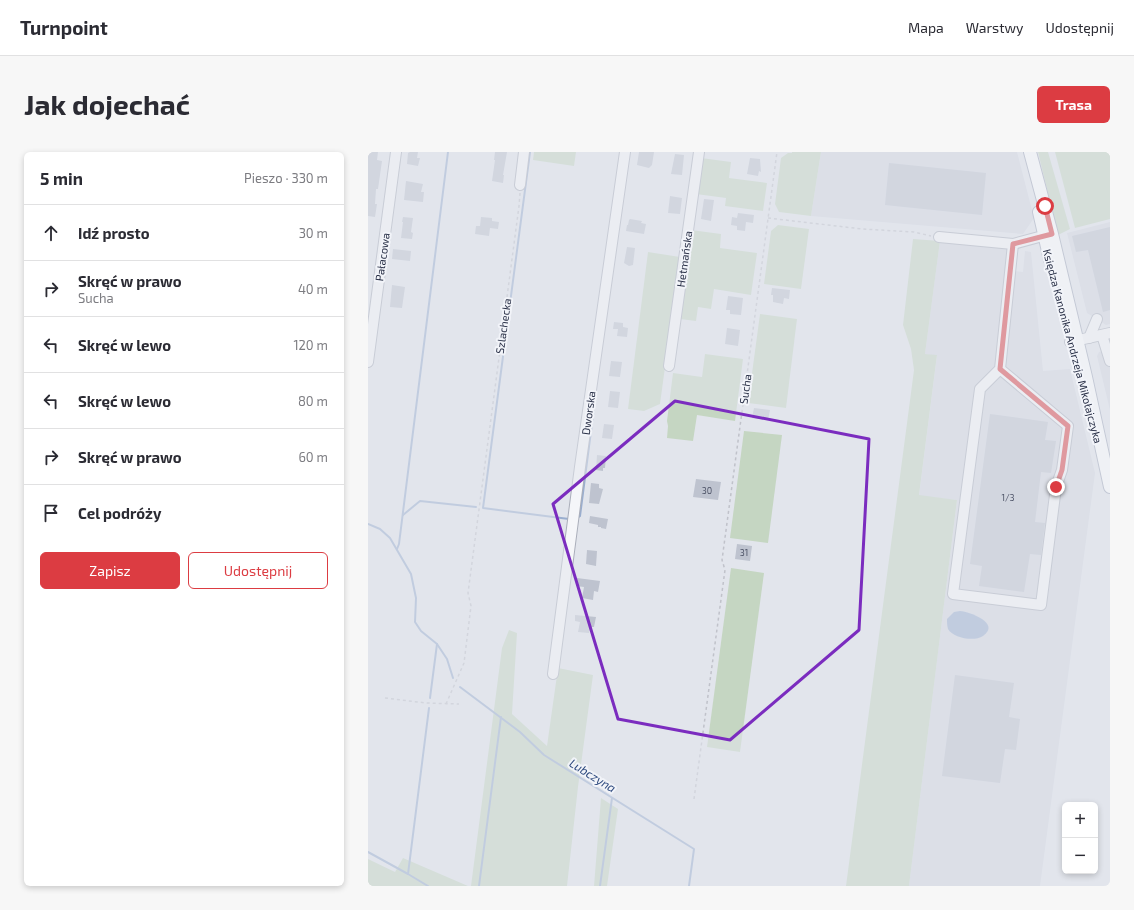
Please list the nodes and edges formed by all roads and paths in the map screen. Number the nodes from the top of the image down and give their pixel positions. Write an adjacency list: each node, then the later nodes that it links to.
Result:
1 (396, 152): 16 (street, Pałacowa)
2 (524, 152): 7 (street)
3 (625, 152): 20 (street, Dworska)
4 (698, 152): 17 (street, Hetmańska)
5 (777, 152): 8 (path, Sucha)
6 (1028, 152): 9 (main road, Księdza Kanonika Andrzeja Mikołajczyka)
7 (520, 185): 22 (path, Szlachecka)
8 (768, 218): 10 (path); 24 (path, Sucha)
9 (1048, 235): 11 (street); 14 (main road, Księdza Kanonika Andrzeja Mikołajczyka)
10 (939, 237): 11 (street)
11 (1013, 244): 18 (street)
12 (1096, 319): 14 (street)
13 (1106, 334): 14 (street); 15 (street)
14 (1079, 340): 19 (main road, Księdza Kanonika Andrzeja Mikołajczyka)
15 (1110, 361)
16 (368, 362)
17 (669, 366)
18 (1000, 369): 18 (street)
19 (1110, 487)
20 (553, 674)
21 (385, 698): 22 (path)
22 (446, 704): 23 (path)
23 (459, 704)
24 (694, 799)

